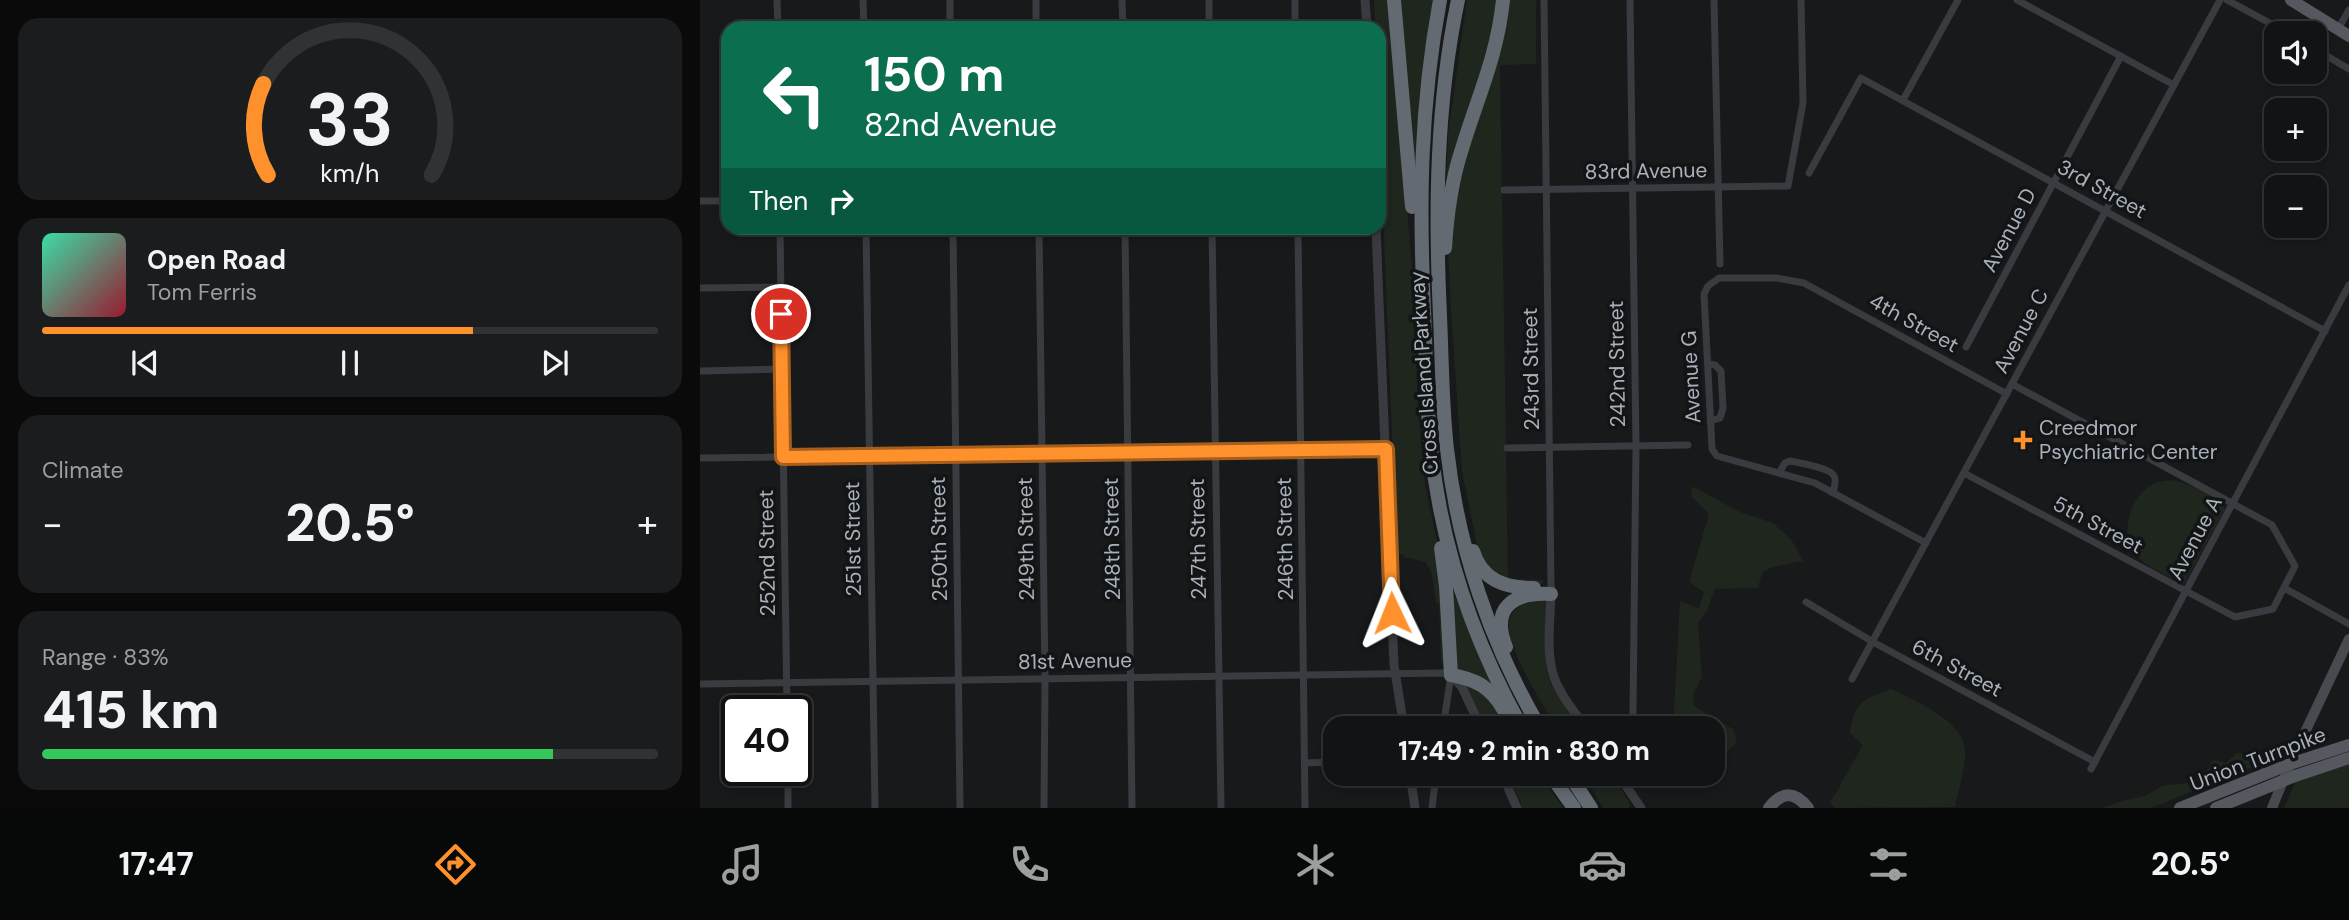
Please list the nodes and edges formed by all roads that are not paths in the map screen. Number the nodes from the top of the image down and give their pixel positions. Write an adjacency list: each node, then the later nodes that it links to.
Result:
1 (777, 0): 23 (street)
2 (863, 0): 24 (street)
3 (950, 0): 25 (street)
4 (1036, 0): 26 (street)
5 (1122, 0): 27 (street)
6 (1209, 0): 28 (street)
7 (1295, 0): 29 (street)
8 (1365, 0): 30 (street)
9 (1394, 0): 60 (highway)
10 (1440, 0): 60 (highway, Cross Island Parkway)
11 (1458, 0): 61 (highway, Cross Island Parkway)
12 (1544, 0): 43 (street, 243rd Street)
13 (1630, 0): 41 (street, 242nd Street)
14 (1714, 0): 40 (street)
15 (1801, 0): 40 (street, 83rd Avenue)
16 (1958, 0): 37 (street)
17 (2017, 0): 33 (street)
18 (2220, 0): 36 (street, Avenue C)
19 (2227, 0): 31 (street)
20 (2291, 0): 32 (main road)
21 (1504, 3): 61 (highway)
22 (2349, 10): 32 (street)
23 (778, 21)
24 (864, 21)
25 (950, 21)
26 (1036, 21)
27 (1123, 21)
28 (1209, 21)
29 (1295, 21)
30 (1366, 21)
31 (2266, 21)
32 (2343, 32)
33 (2121, 56): 36 (street); 39 (street, Avenue D)
34 (2327, 56): 35 (street)
35 (2349, 69)
36 (2174, 85): 46 (street, Avenue C)
37 (1903, 100): 38 (street, 3rd Street); 39 (street, 3rd Street)
38 (1810, 173)
39 (2054, 183): 46 (street, 3rd Street); 63 (street, Avenue D)
40 (1718, 187): 41 (street, 83rd Avenue); 55 (street)
41 (1633, 188): 43 (street, 83rd Avenue); 71 (street, 242nd Street)
42 (1504, 190): 43 (street, 83rd Avenue)
43 (1546, 190): 72 (street, 243rd Street)
44 (700, 201): 45 (street)
45 (721, 201)
46 (2106, 211): 62 (street, 3rd Street); 67 (street, Avenue C)
47 (780, 235): 57 (street, 252nd Street)
48 (866, 235): 80 (street, 251st Street)
49 (953, 235): 79 (street, 250th Street)
50 (1039, 235): 78 (street, 249th Street)
51 (1125, 235): 77 (street, 248th Street)
52 (1212, 235): 76 (street, 247th Street)
53 (1298, 235): 75 (street, 246th Street)
54 (1376, 235): 74 (street)
55 (1720, 264)
56 (2349, 285): 62 (street, Avenue A)
57 (780, 287): 58 (street); 65 (street, 252nd Street)
58 (700, 288)
59 (1704, 294): 64 (street, Avenue G); 68 (street, 4th Street)
60 (1423, 302): 87 (highway, Cross Island Parkway)
61 (1440, 309): 85 (highway, Cross Island Parkway)
62 (2325, 331): 88 (street, Avenue A)
63 (1966, 347)
64 (1708, 365): 69 (street, Avenue G); 69 (street)
65 (782, 369): 66 (street); 81 (street, 252nd Street)
66 (700, 370)
67 (2012, 384): 68 (street, Avenue C); 88 (street)
68 (2007, 394): 84 (street, Avenue C)
69 (1710, 421): 83 (street, Avenue G)
70 (1688, 445): 71 (street)
71 (1636, 446): 72 (street); 117 (street, 242nd Street)
72 (1550, 447): 73 (street); 91 (street, 243rd Street)
73 (1507, 448)
74 (1386, 449): 75 (street); 97 (street)
75 (1301, 450): 76 (street); 99 (street, 246th Street)
76 (1214, 452): 77 (street); 100 (street, 247th Street)
77 (1128, 453): 78 (street); 101 (street, 248th Street)
78 (1042, 454): 79 (street); 102 (street, 249th Street)
79 (956, 455): 80 (street); 104 (street, 250th Street)
80 (870, 456): 81 (street); 105 (street, 251st Street)
81 (783, 457): 82 (street); 106 (street, 252nd Street)
82 (700, 458)
83 (1779, 473): 86 (street); 86 (street)
84 (1964, 473): 89 (street, Avenue C); 92 (street, 5th Street)
85 (1453, 490): 91 (highway); 114 (highway, Cross Island Parkway)
86 (1833, 493): 89 (street)
87 (1439, 502): 98 (highway); 113 (highway, Cross Island Parkway)
88 (2233, 503): 90 (street); 92 (street, Avenue A)
89 (1926, 543): 96 (street, Avenue C)
90 (2284, 588): 92 (street, 5th Street); 94 (street)
91 (1551, 591): 115 (highway); 116 (street, 243rd Street)
92 (2186, 591): 123 (street, Avenue A)
93 (1805, 602): 96 (street, 6th Street)
94 (2349, 624)
95 (2349, 639): 122 (main road)
96 (1872, 642): 103 (street, Avenue C); 123 (street, 6th Street)
97 (1395, 674): 98 (street, 81st Avenue); 99 (street, 81st Avenue); 109 (street)
98 (1451, 675): 110 (street); 111 (street); 112 (highway)
99 (1304, 676): 100 (street, 81st Avenue); 120 (street, 246th Street)
100 (1218, 677): 101 (street, 81st Avenue); 137 (street, 247th Street)
101 (1131, 678): 102 (street, 81st Avenue); 136 (street, 248th Street)
102 (1045, 679): 104 (street, 81st Avenue); 135 (street, 249th Street)
103 (1852, 679)
104 (959, 680): 105 (street, 81st Avenue); 134 (street, 250th Street)
105 (873, 681): 106 (street, 81st Avenue); 133 (street, 251st Street)
106 (787, 682): 107 (street, 81st Avenue); 108 (street, 252nd Street)
107 (700, 684)
108 (787, 695)
109 (1402, 716)
110 (1445, 716)
111 (1475, 716)
112 (1507, 716)
113 (1516, 716)
114 (1534, 716)
115 (1537, 716)
116 (1578, 716)
117 (1632, 716)
118 (2349, 746): 122 (main road, Union Turnpike)
119 (2349, 758): 124 (main road, Union Turnpike)
120 (1305, 762): 121 (street); 138 (street, 246th Street)
121 (1323, 762)
122 (2290, 764): 124 (main road); 147 (main road, Union Turnpike)
123 (2093, 766)
124 (2284, 781): 148 (main road, Union Turnpike); 149 (main road)
125 (788, 786): 132 (street)
126 (1412, 786): 139 (street)
127 (1435, 786): 140 (street)
128 (1507, 786): 141 (street)
129 (1558, 786): 142 (highway)
130 (1577, 786): 143 (highway)
131 (1626, 786): 144 (street)
132 (788, 808)
133 (875, 808)
134 (960, 808)
135 (1044, 808)
136 (1132, 808)
137 (1221, 808)
138 (1305, 808)
139 (1415, 808)
140 (1432, 808)
141 (1517, 808)
142 (1574, 808)
143 (1591, 808)
144 (1641, 808)
145 (1769, 808): 146 (main road)
146 (1808, 808)
147 (2180, 808)
148 (2216, 808)
149 (2272, 808)

